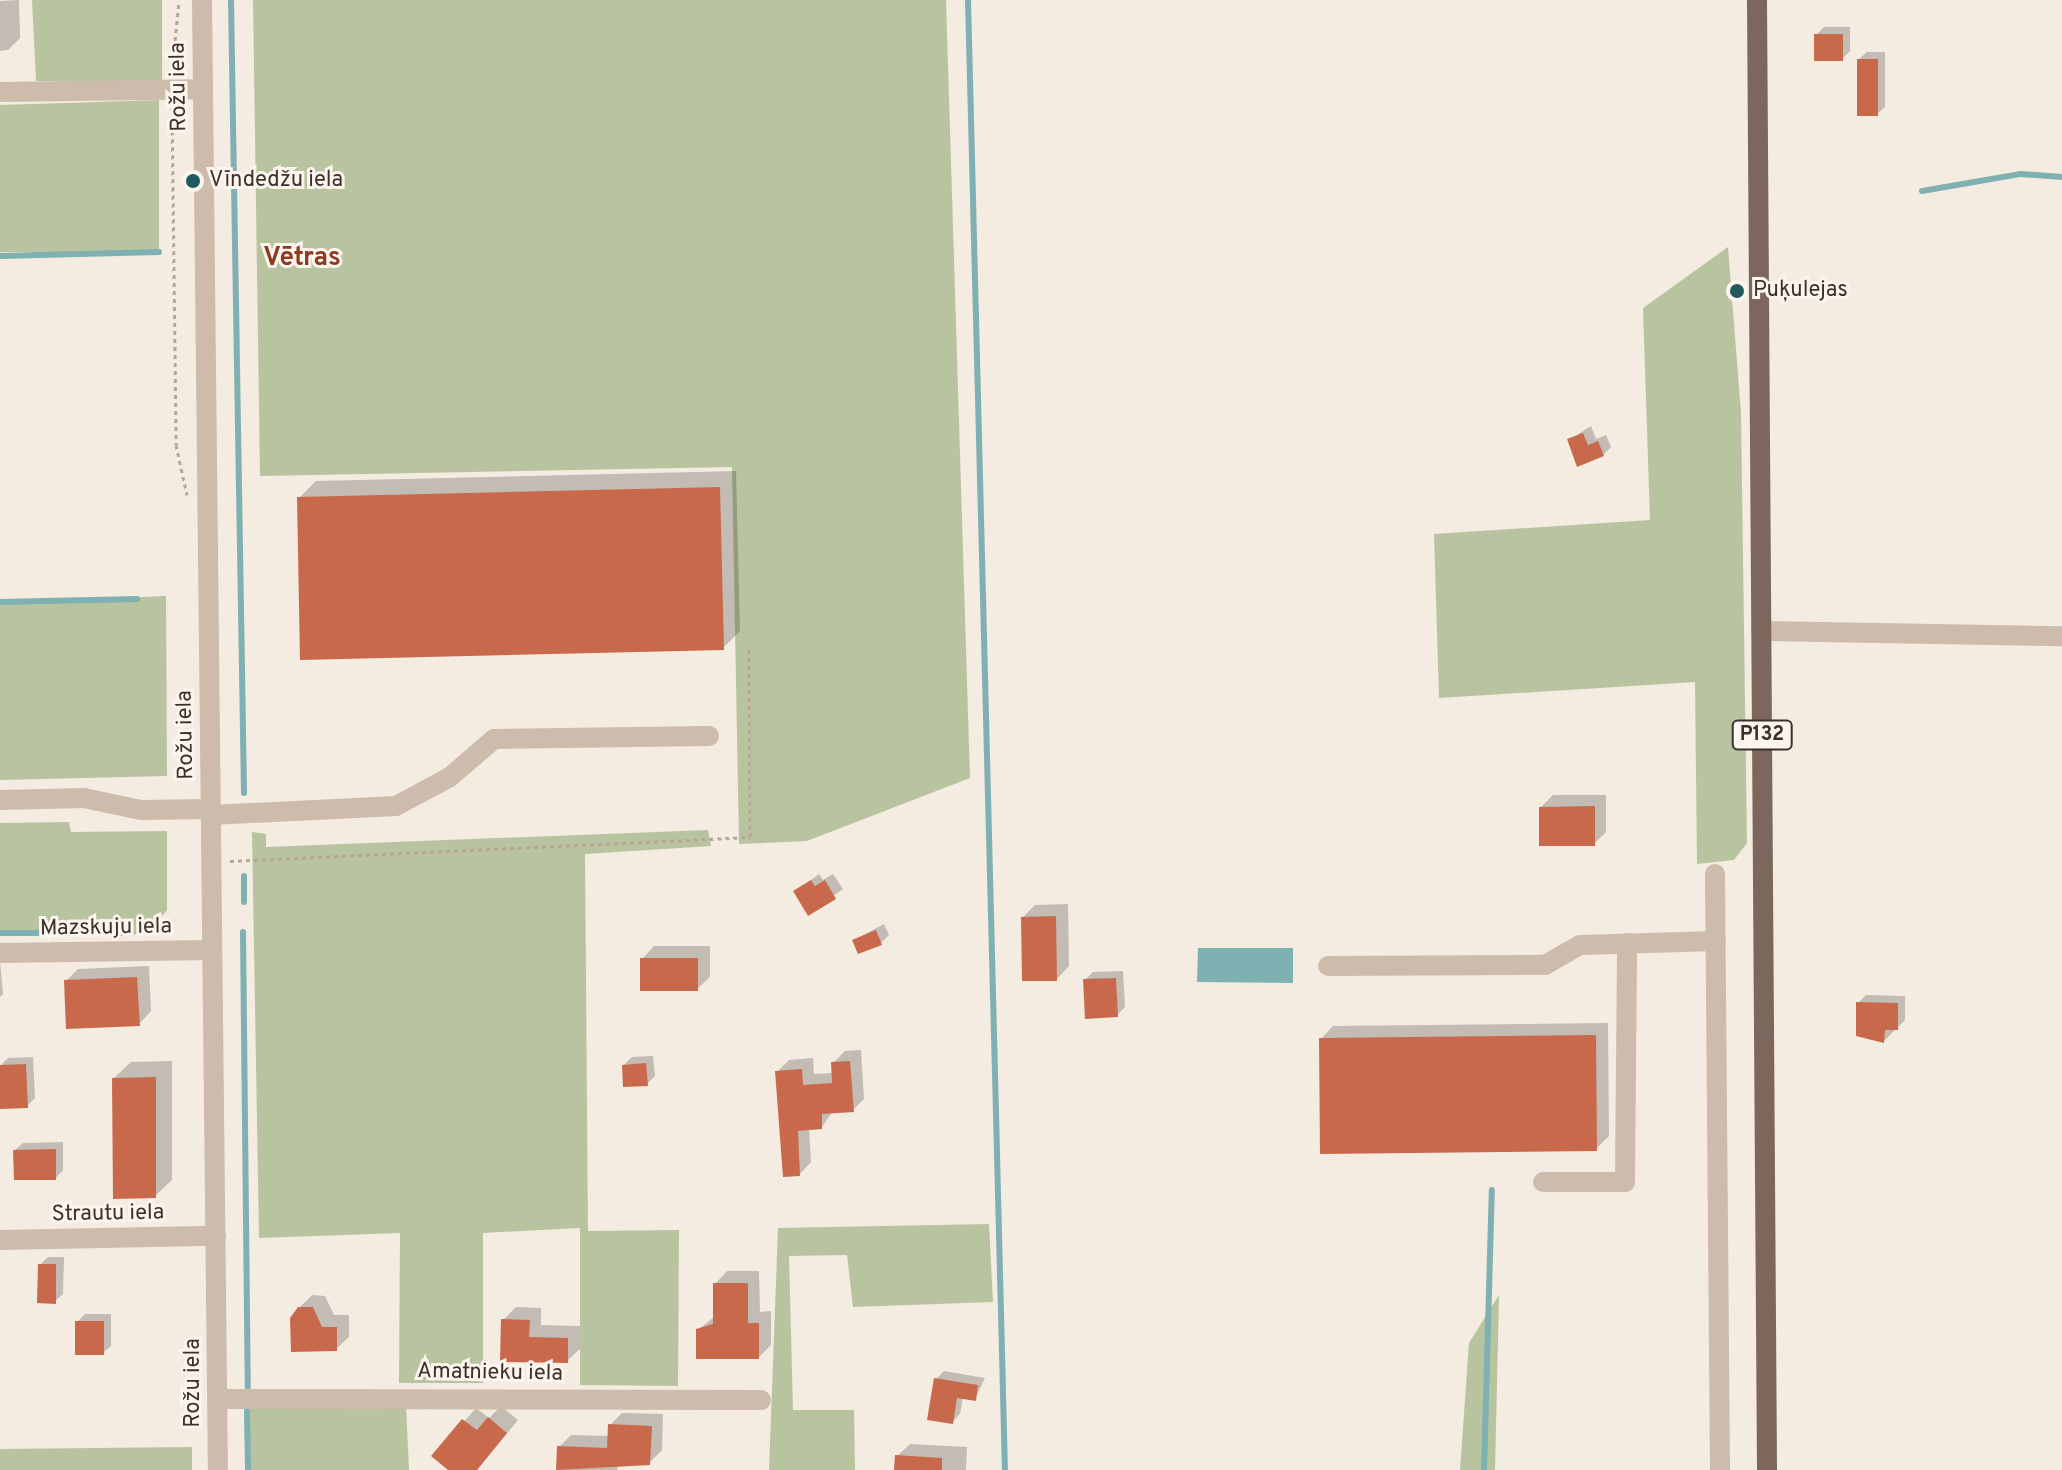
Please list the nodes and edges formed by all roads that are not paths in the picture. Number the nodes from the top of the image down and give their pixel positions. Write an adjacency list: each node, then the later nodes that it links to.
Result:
1 (202, 0): 3 (street, Rožu iela)
2 (1757, 0): 5 (main road, P132)
3 (203, 89): 4 (street); 9 (street, Rožu iela)
4 (0, 92)
5 (1761, 631): 6 (street); 23 (main road, P132)
6 (2062, 636)
7 (709, 736): 9 (street)
8 (0, 800): 9 (street)
9 (211, 812): 13 (street, Rožu iela)
10 (1715, 874): 11 (street)
11 (1716, 941): 12 (street); 22 (street)
12 (1627, 943): 15 (street); 16 (street)
13 (212, 950): 14 (street, Mazskuju iela); 17 (street, Rožu iela)
14 (0, 953)
15 (1328, 966)
16 (1543, 1182)
17 (216, 1236): 18 (street, Strautu iela); 19 (street, Rožu iela)
18 (0, 1240)
19 (218, 1399): 20 (street, Amatnieku iela); 21 (street, Rožu iela)
20 (761, 1400)
21 (218, 1470)
22 (1720, 1470)
23 (1767, 1470)

